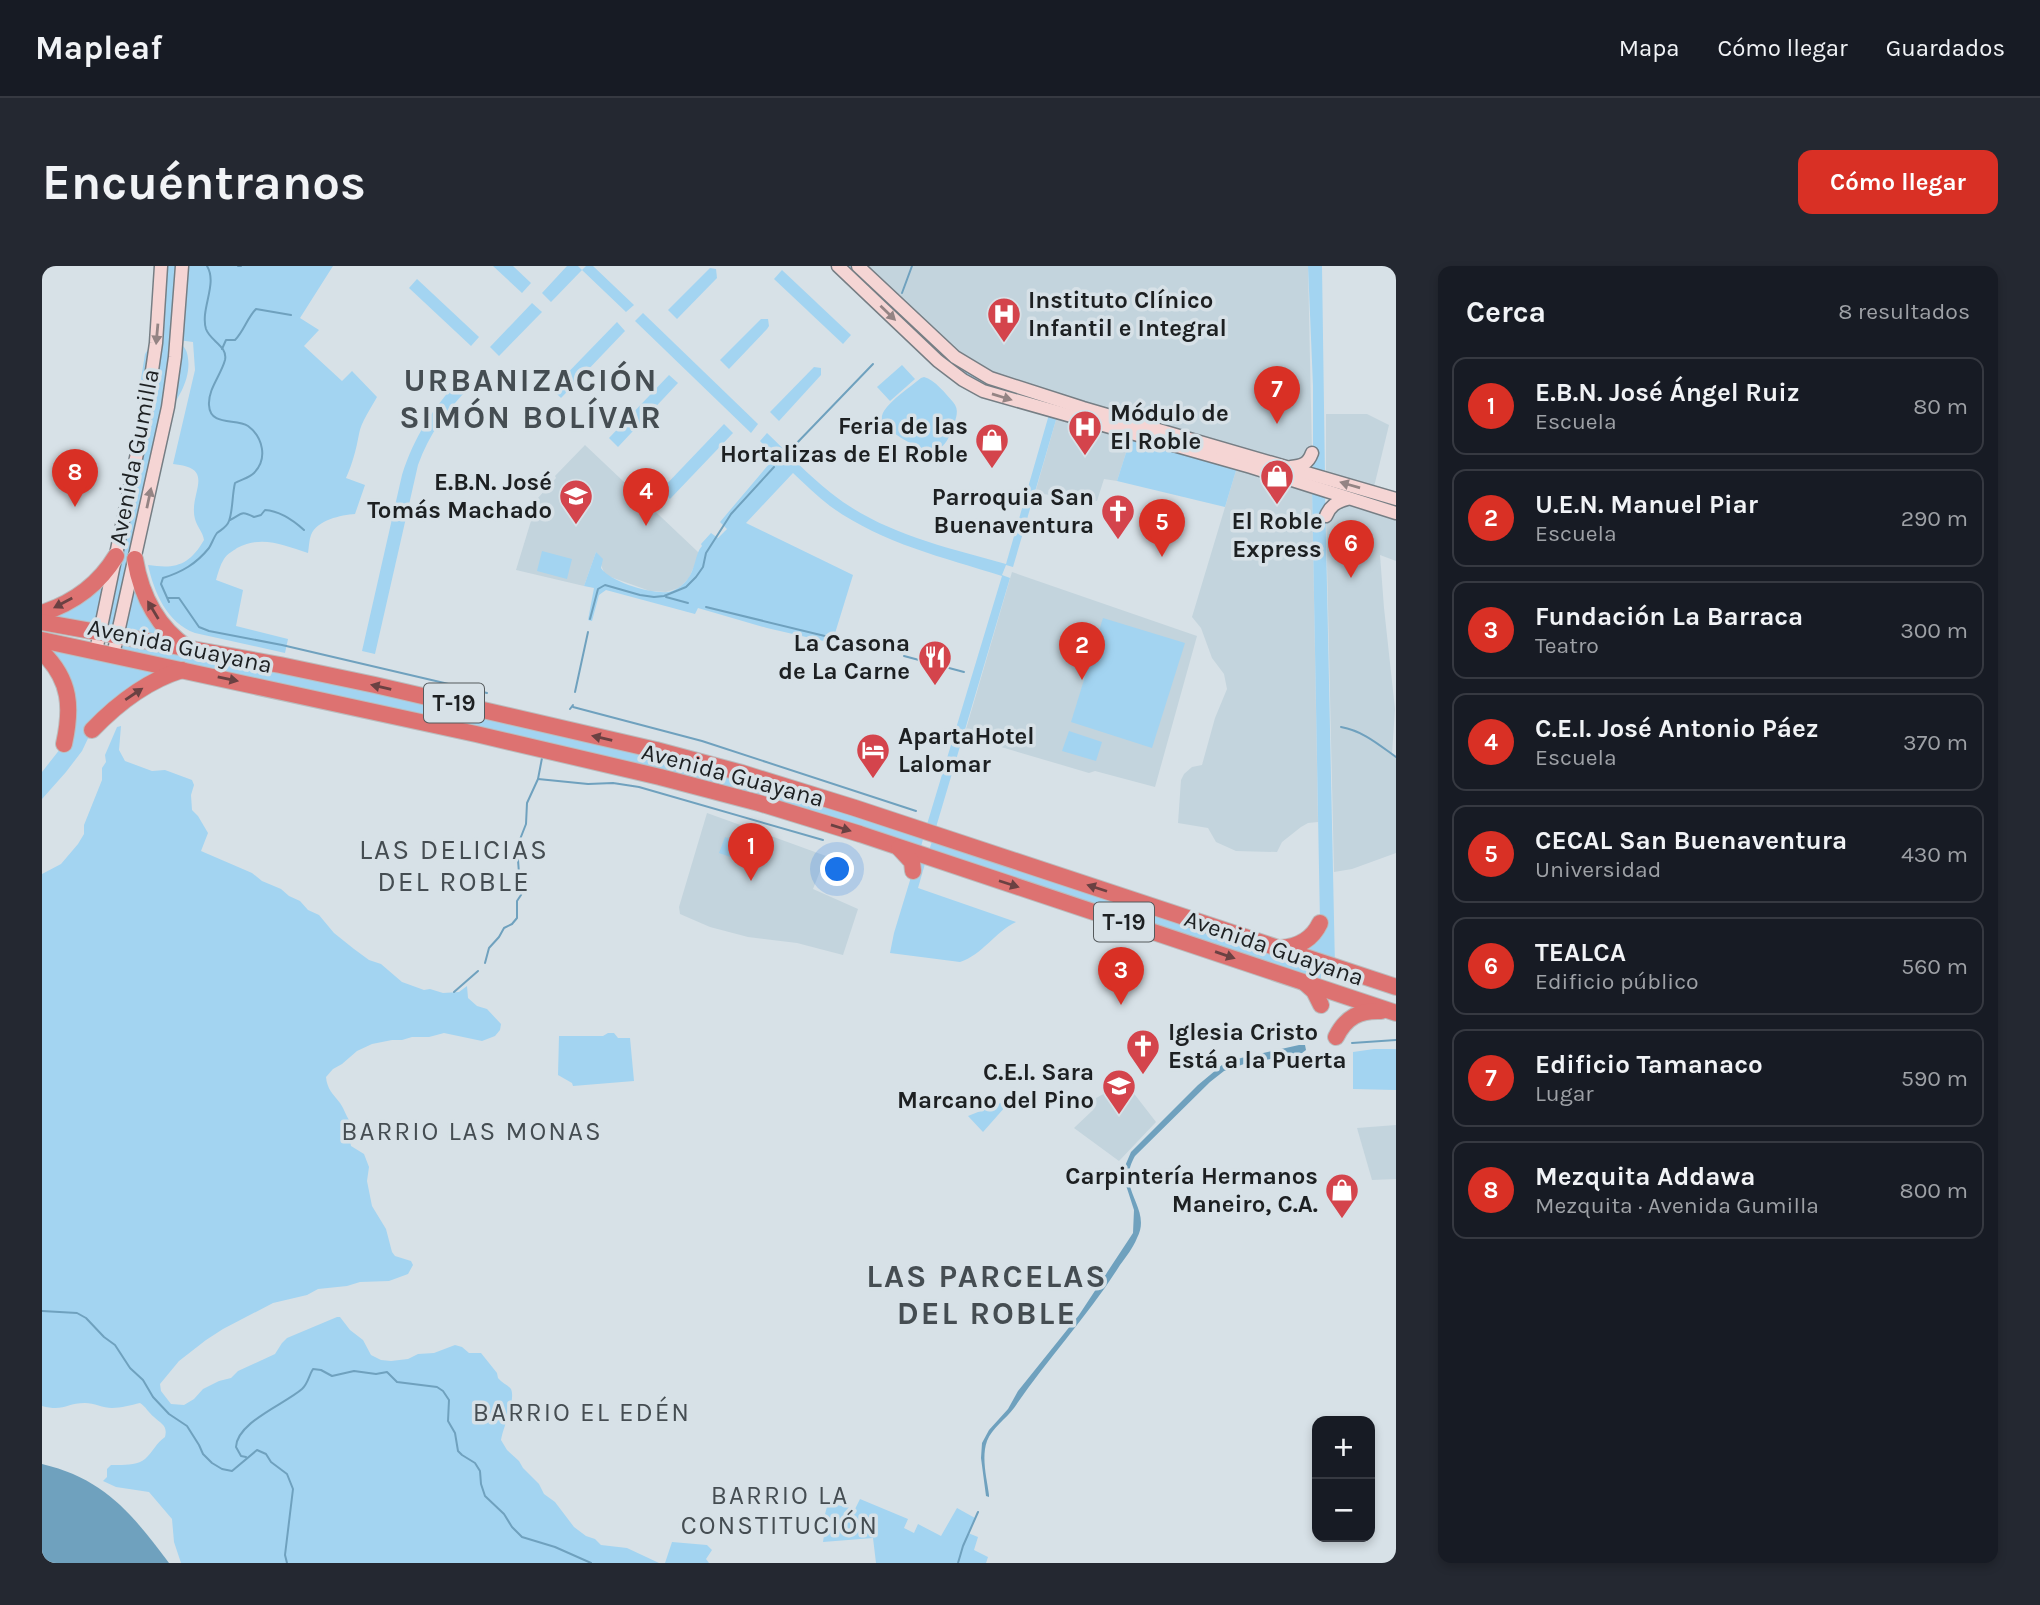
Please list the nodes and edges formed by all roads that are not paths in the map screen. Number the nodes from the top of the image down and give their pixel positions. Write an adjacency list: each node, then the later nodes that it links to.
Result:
1 (162, 266): 11 (street, Avenida Gumilla, one-way to 11)
2 (182, 266): 12 (street, Avenida Gumilla, one-way to 2)
3 (838, 266): 7 (street, one-way to 7)
4 (858, 266): 6 (street)
5 (1312, 453): 6 (street)
6 (1289, 468): 8 (street, one-way to 6)
7 (1347, 499): 9 (street); 10 (street)
8 (1396, 499)
9 (1396, 513)
10 (1326, 516)
11 (116, 556): 13 (highway, one-way to 13); 15 (street, Avenida Gumilla)
12 (135, 559): 16 (street, Avenida Gumilla); 18 (highway, one-way to 12)
13 (42, 613)
14 (42, 622): 15 (highway, Avenida Guayana / T-19)
15 (100, 633): 16 (highway, Avenida Guayana / T-19); 19 (street, Avenida Gumilla)
16 (118, 636): 18 (highway, Avenida Guayana / T-19); 21 (street, Avenida Gumilla)
17 (42, 640): 19 (highway, Avenida Guayana / T-19)
18 (190, 649): 25 (highway, Avenida Guayana / T-19, one-way to 18)
19 (96, 651): 21 (highway, Avenida Guayana / T-19)
20 (42, 652): 24 (highway)
21 (113, 655): 22 (highway, Avenida Guayana / T-19)
22 (184, 670): 23 (highway, one-way to 22); 27 (highway, Avenida Guayana / T-19, one-way to 27)
23 (92, 730)
24 (64, 744)
25 (908, 826): 26 (highway, Avenida Guayana / T-19); 26 (highway)
26 (937, 826): 30 (highway, Avenida Guayana / T-19, one-way to 26)
27 (897, 847): 28 (highway, Avenida Guayana / T-19); 28 (highway)
28 (944, 863): 31 (highway, Avenida Guayana / T-19, one-way to 31)
29 (1320, 923): 30 (highway)
30 (1278, 948): 32 (highway, Avenida Guayana / T-19)
31 (1303, 982): 33 (highway); 34 (highway, Avenida Guayana / T-19)
32 (1396, 987)
33 (1321, 1004)
34 (1394, 1012): 35 (highway)
35 (1336, 1037)

